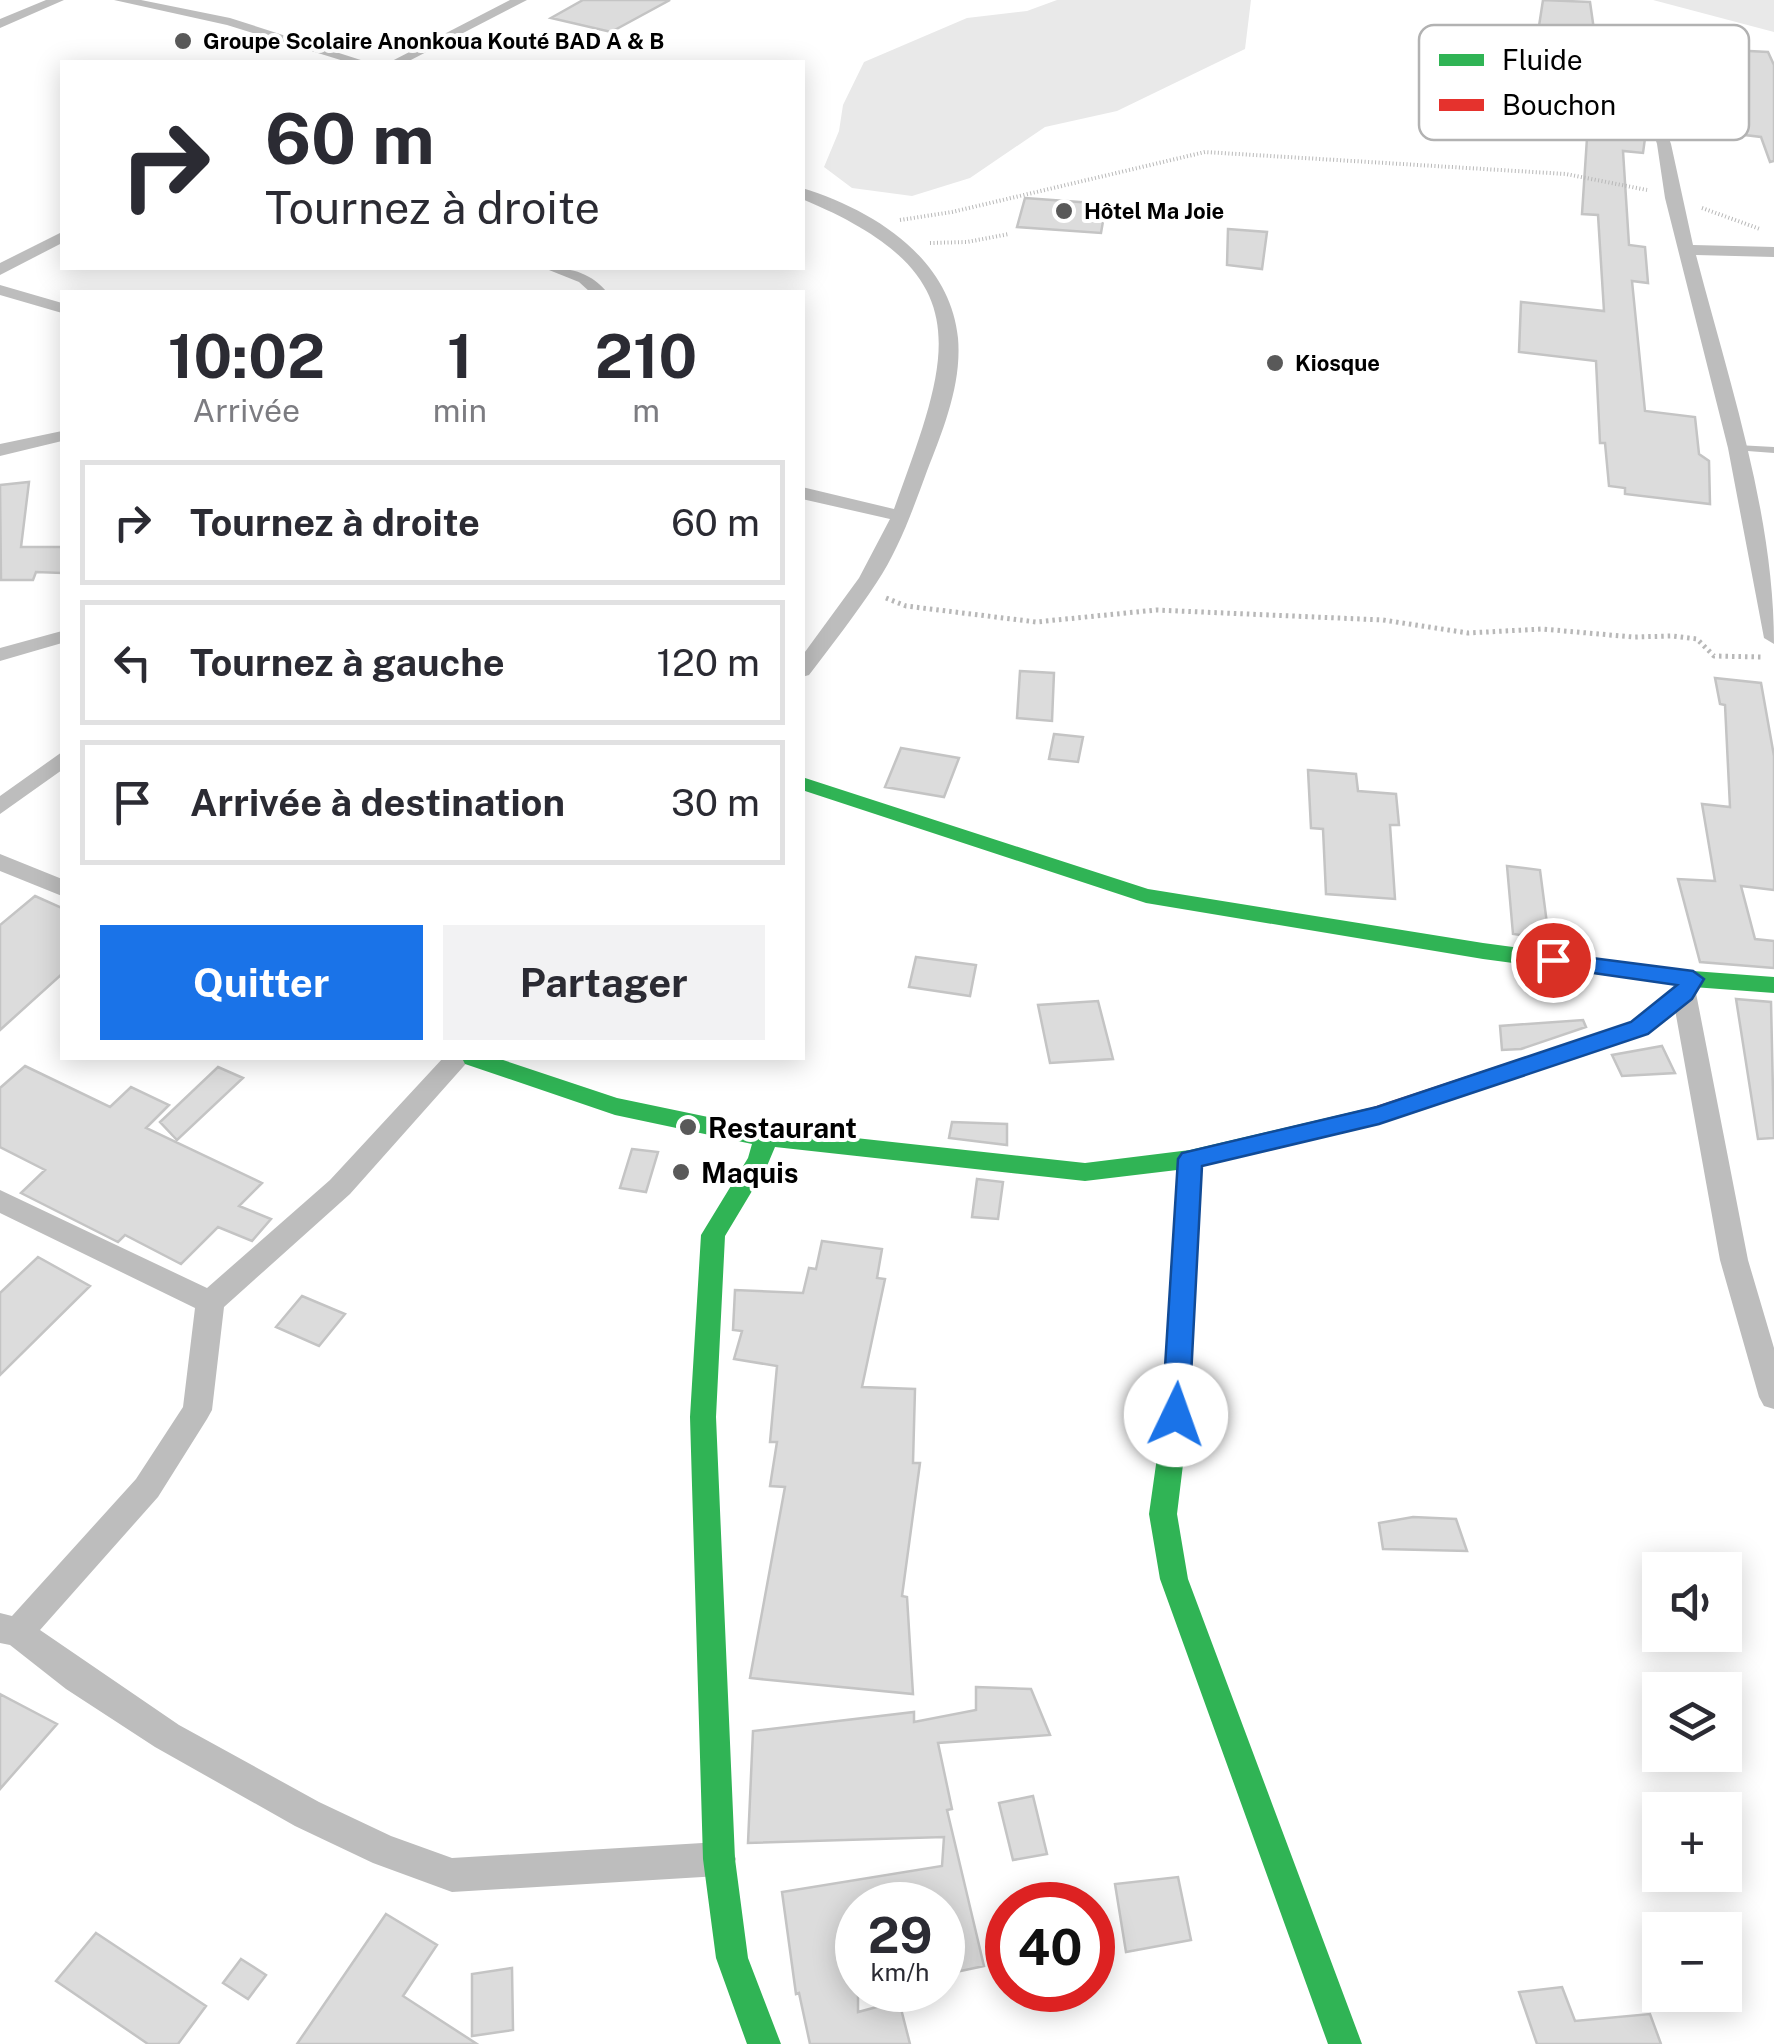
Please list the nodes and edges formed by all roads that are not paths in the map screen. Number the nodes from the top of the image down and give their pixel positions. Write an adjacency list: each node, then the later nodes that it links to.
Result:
1 (56, 0): 4 (street)
2 (121, 0): 5 (street)
3 (520, 0): 6 (street)
4 (0, 24)
5 (354, 60)
6 (401, 60)
7 (1663, 140): 10 (street)
8 (805, 194): 22 (street)
9 (60, 238): 12 (street)
10 (1689, 250): 11 (street); 18 (street)
11 (1774, 252)
12 (0, 270)
13 (558, 270): 15 (street)
14 (0, 290): 16 (street)
15 (597, 290)
16 (60, 307)
17 (60, 436): 19 (street)
18 (1737, 448): 20 (lane); 24 (street)
19 (0, 450)
20 (1774, 450)
21 (805, 494): 22 (street)
22 (901, 516): 26 (street)
23 (60, 638): 25 (street)
24 (1774, 638)
25 (0, 655)
26 (805, 667)
27 (60, 761): 29 (street)
28 (805, 784): 33 (street)
29 (0, 807)
30 (0, 862): 31 (street)
31 (60, 887)
32 (1774, 985): 33 (street)
33 (1688, 986): 37 (street); 40 (street)
34 (456, 1060): 39 (street)
35 (479, 1060): 36 (street)
36 (766, 1137): 37 (street); 42 (street)
37 (1190, 1159): 44 (street)
38 (0, 1201): 39 (street)
39 (210, 1302): 41 (street)
40 (1774, 1397)
41 (9, 1630): 42 (street)
42 (719, 1859): 43 (street)
43 (764, 2044)
44 (1345, 2044)

